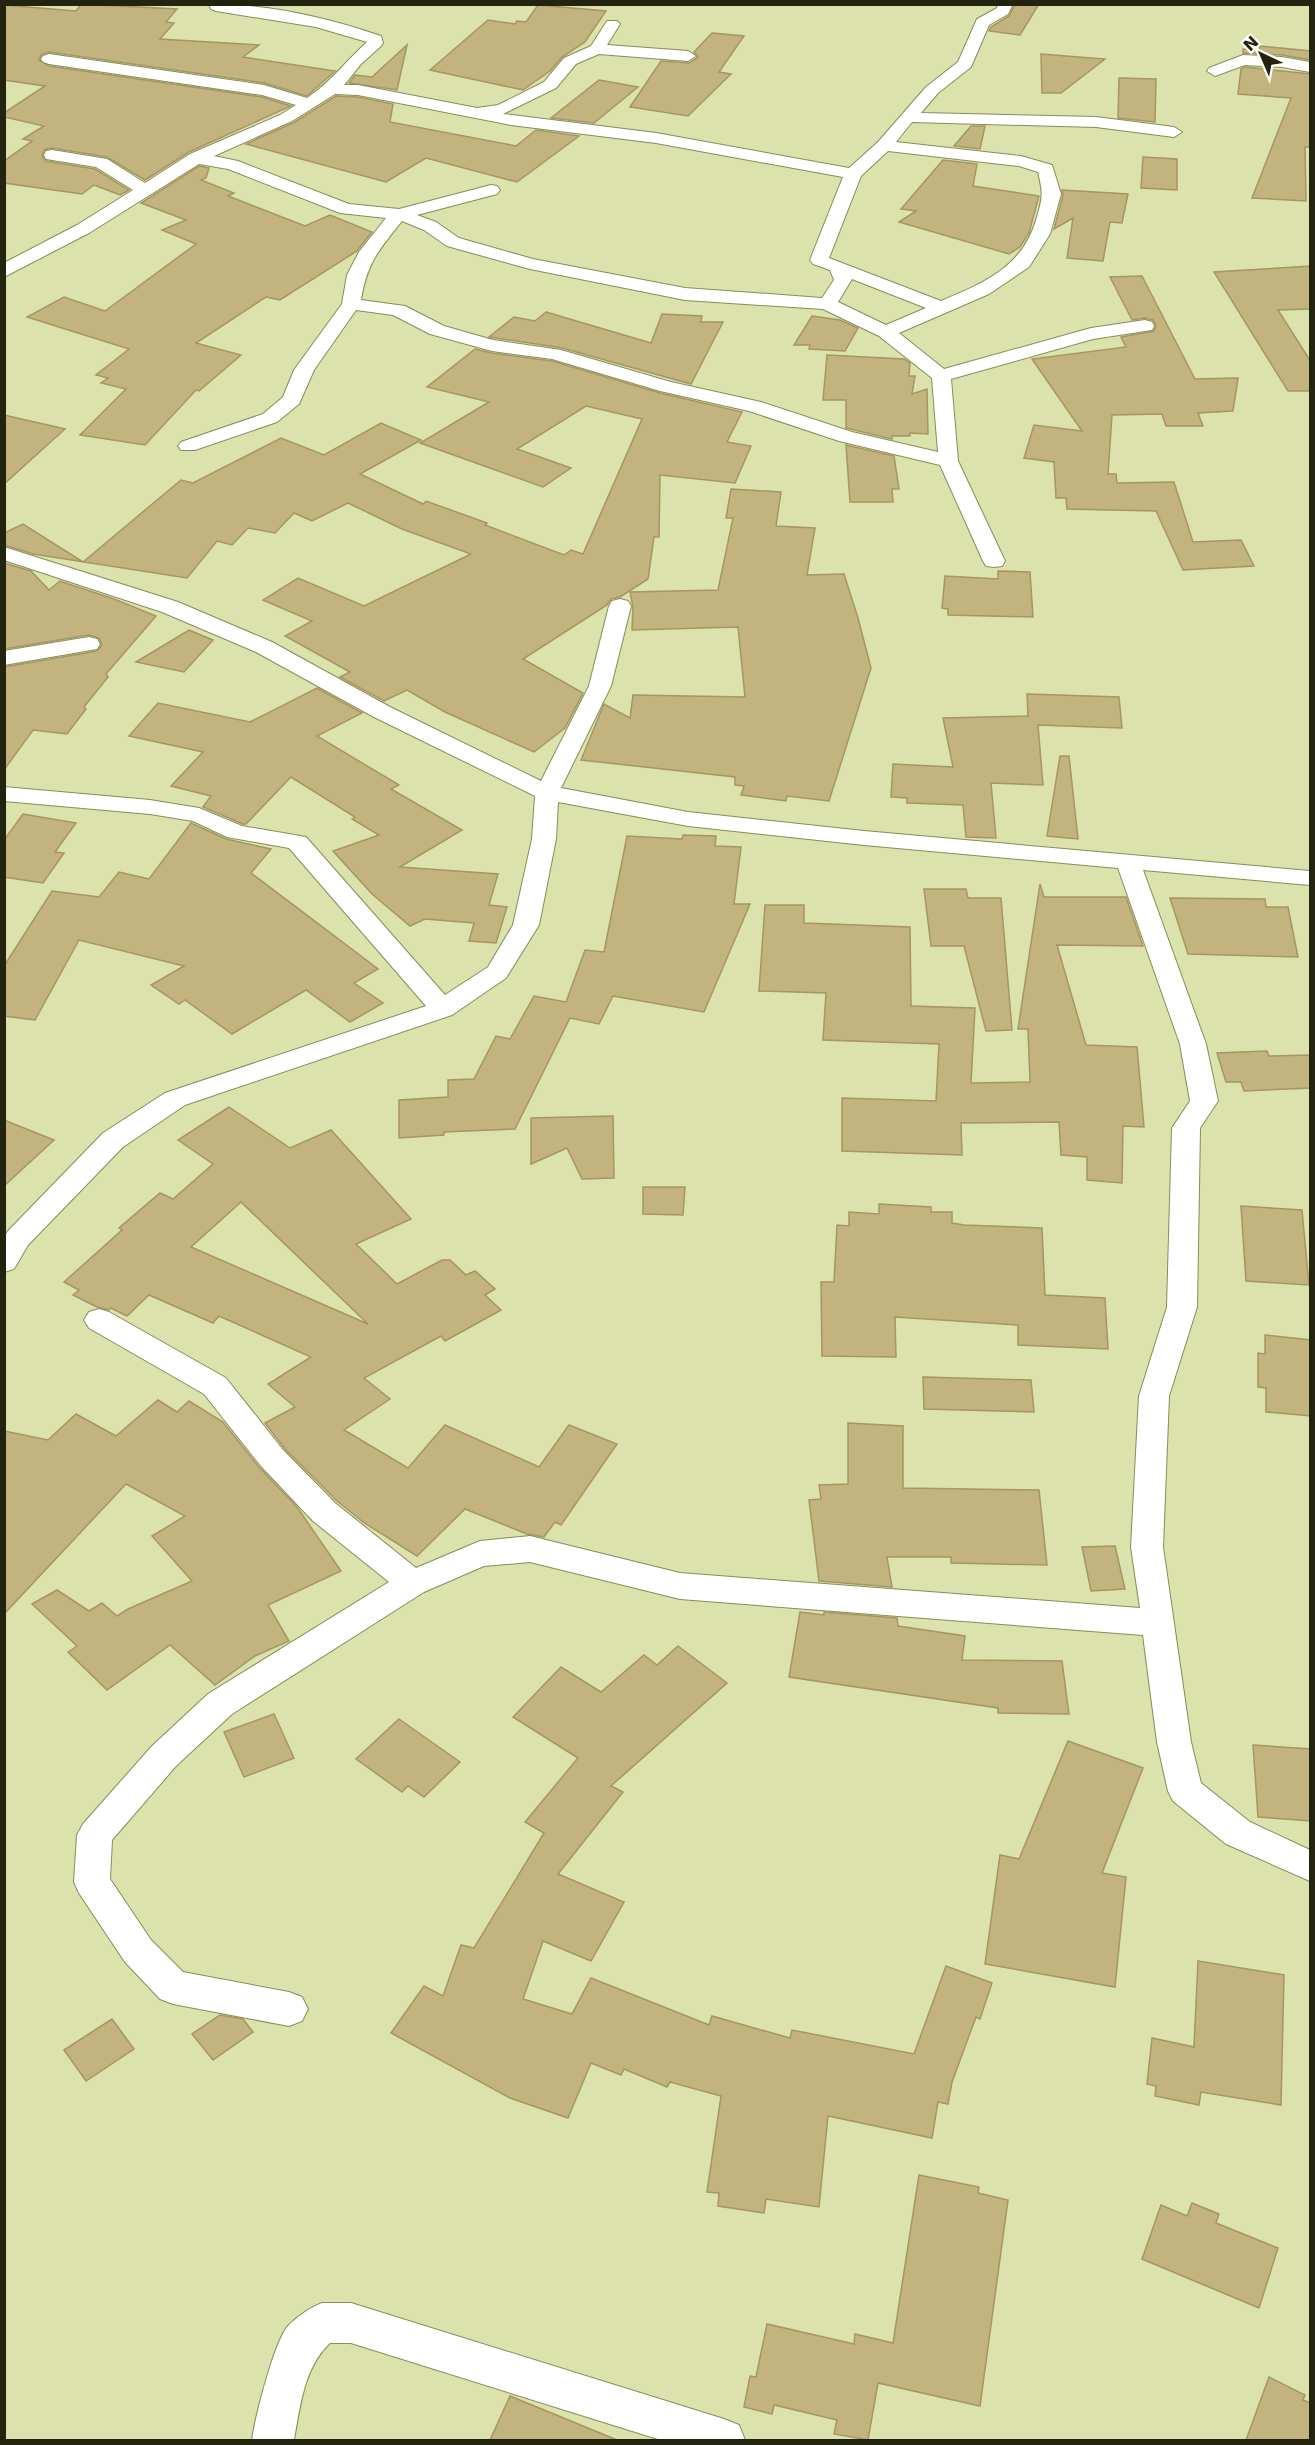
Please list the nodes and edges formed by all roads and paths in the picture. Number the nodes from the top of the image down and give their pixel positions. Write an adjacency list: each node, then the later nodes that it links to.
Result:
1 (1006, 4): 12 (street)
2 (216, 6): 9 (street)
3 (612, 24): 4 (street)
4 (597, 49): 5 (street); 11 (street)
5 (687, 56)
6 (49, 59): 10 (street)
7 (1311, 67): 8 (street)
8 (1215, 71)
9 (332, 89): 10 (street); 11 (street)
10 (308, 103): 16 (street)
11 (473, 114): 17 (street)
12 (908, 117): 13 (street); 14 (street)
13 (1174, 132)
14 (884, 146): 17 (street); 27 (street)
15 (52, 155): 18 (street)
16 (196, 159): 18 (street); 20 (street)
17 (853, 174): 23 (street)
18 (145, 190): 24 (street)
19 (470, 213): 20 (street)
20 (399, 214): 22 (street); 25 (street)
21 (450, 220): 22 (street)
22 (430, 226): 26 (street)
23 (838, 267): 26 (street); 27 (street)
24 (4, 272)
25 (351, 304): 31 (street); 32 (street)
26 (827, 304): 29 (street)
27 (942, 308): 29 (street)
28 (1145, 326): 30 (street)
29 (886, 332): 30 (street)
30 (941, 376): 32 (street)
31 (188, 446)
32 (948, 461): 34 (street)
33 (4, 553): 38 (street)
34 (994, 561)
35 (620, 606): 38 (street)
36 (89, 644): 37 (street)
37 (4, 658)
38 (547, 792): 40 (street); 42 (street)
39 (4, 794): 42 (street)
40 (1127, 860): 41 (street); 46 (street)
41 (1311, 878)
42 (443, 1009): 43 (street)
43 (4, 1262)
44 (99, 1320): 45 (street)
45 (413, 1583): 46 (street); 48 (street)
46 (1158, 1623): 47 (street)
47 (1311, 1866)
48 (289, 2008)
49 (273, 2440): 50 (street)
50 (724, 2440)

